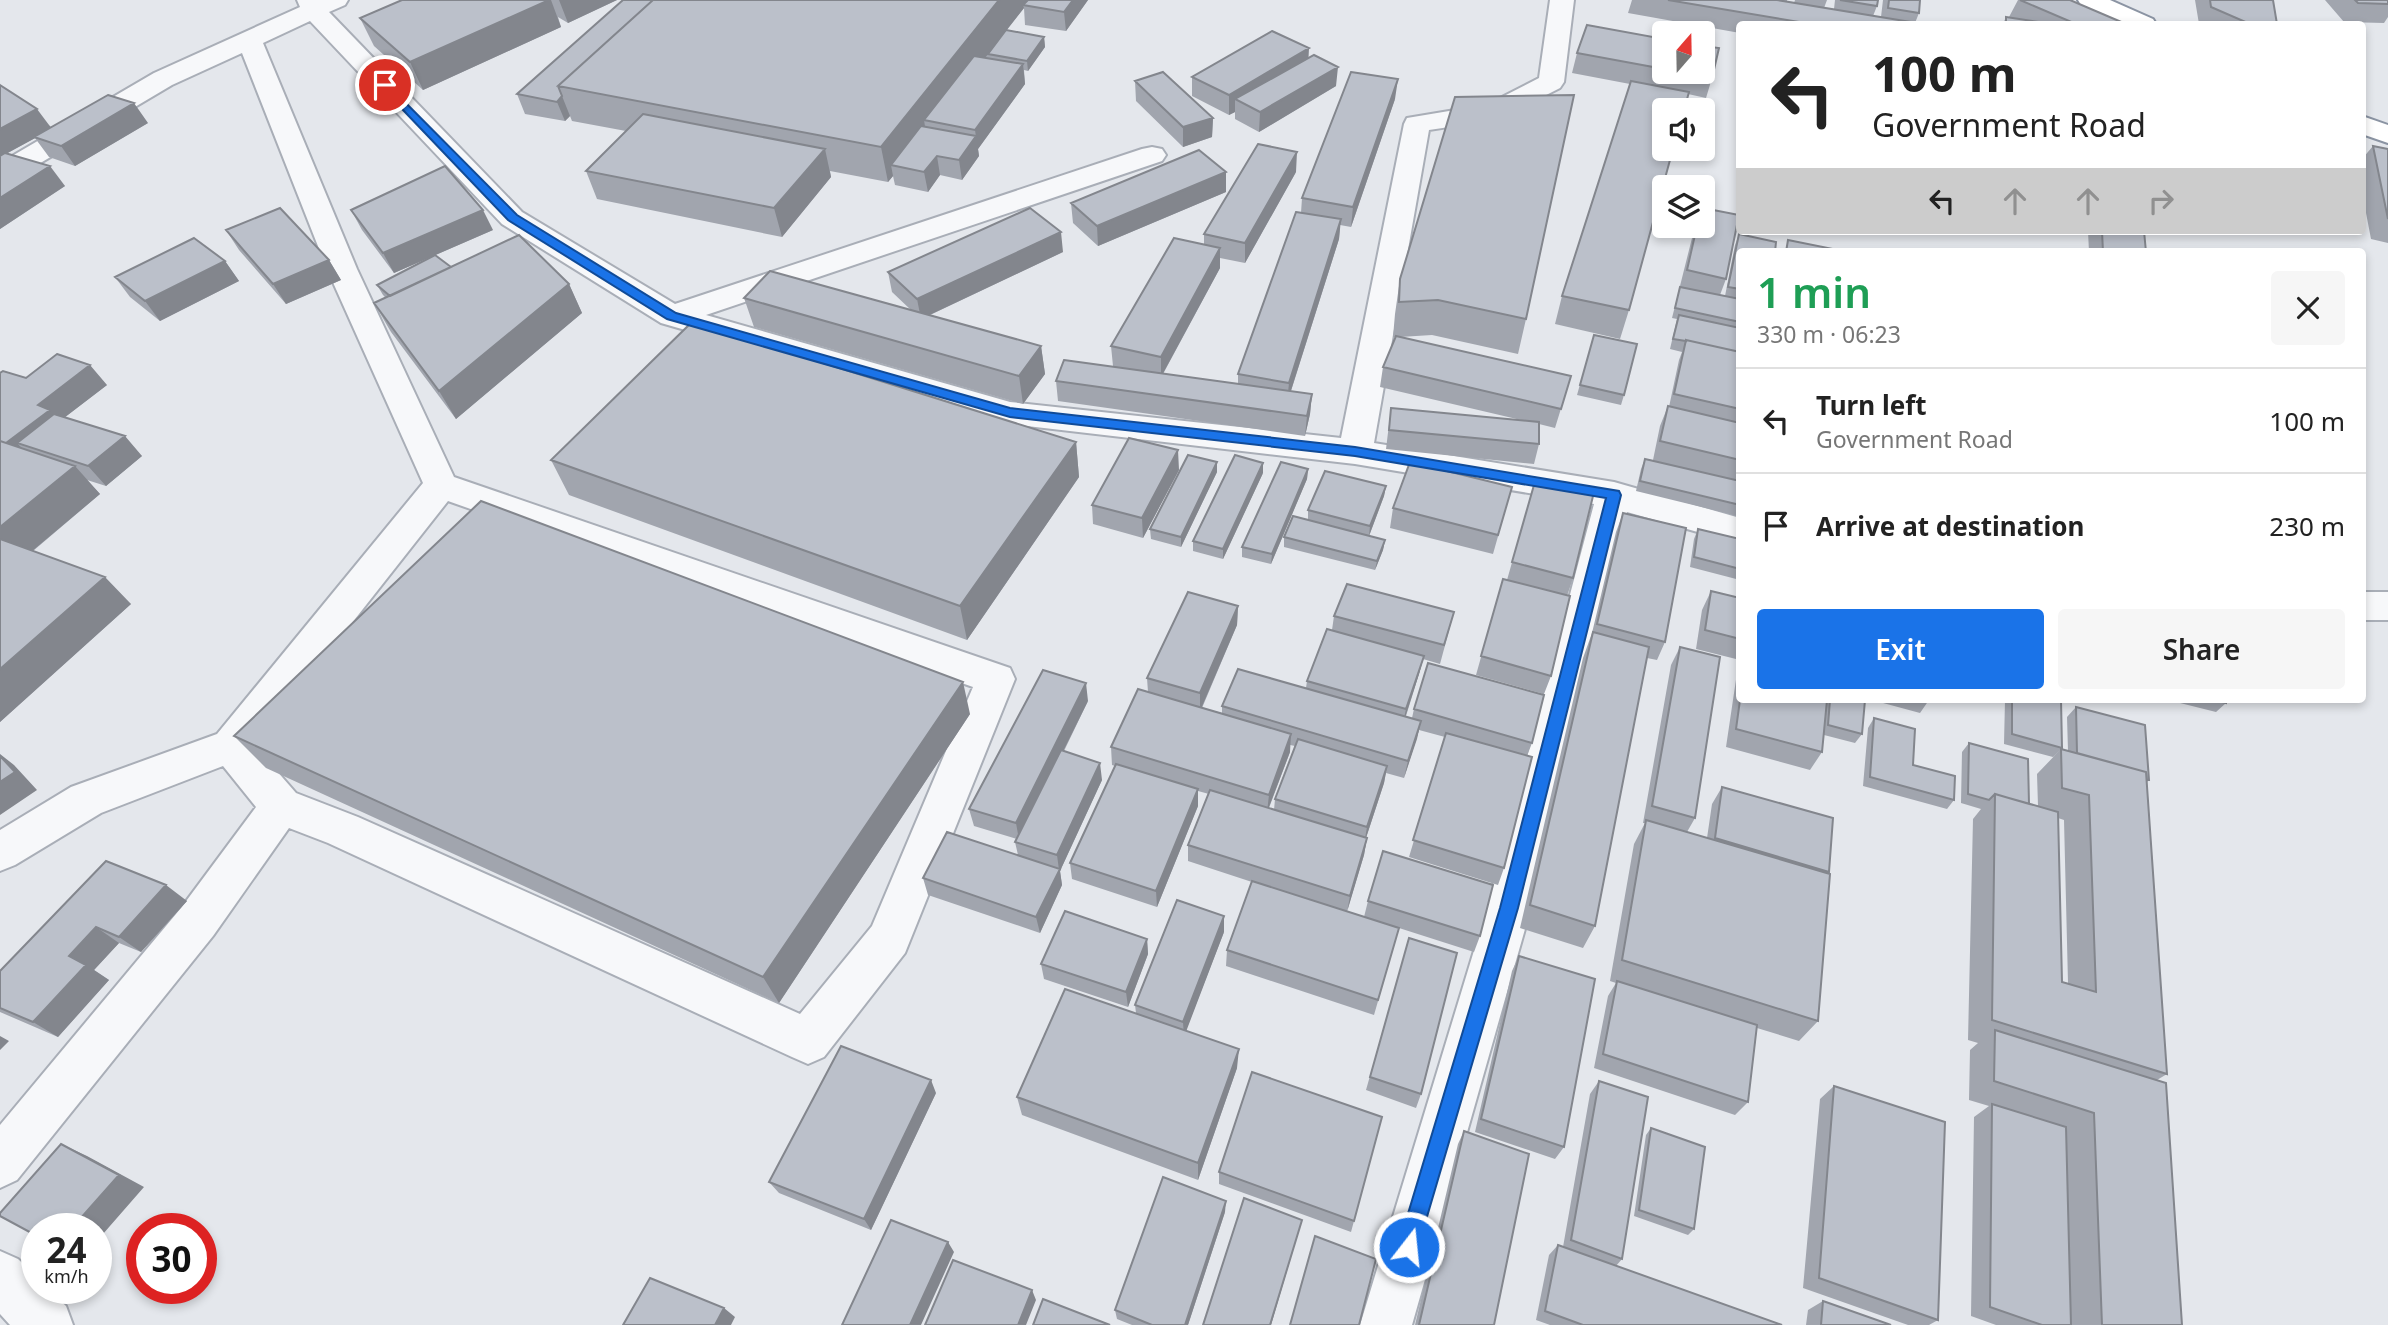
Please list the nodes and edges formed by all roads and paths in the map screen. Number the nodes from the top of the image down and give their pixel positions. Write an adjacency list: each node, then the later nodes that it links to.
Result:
1 (1562, 0): 11 (street)
2 (2090, 0): 4 (highway)
3 (319, 3): 5 (street); 10 (street)
4 (2137, 21)
5 (249, 39): 9 (street); 12 (street)
6 (2366, 126): 7 (highway)
7 (2388, 135)
8 (1152, 155): 10 (street)
9 (0, 175)
10 (672, 316): 11 (street)
11 (1355, 452): 13 (street)
12 (441, 485): 17 (street); 18 (street)
13 (1614, 495): 14 (street); 23 (street)
14 (1736, 530)
15 (2366, 606): 16 (street)
16 (2388, 606)
17 (231, 746): 18 (street); 19 (street)
18 (281, 806): 20 (street)
19 (0, 852)
20 (0, 1163)
21 (0, 1276): 22 (street)
22 (47, 1325)
23 (1386, 1325)

